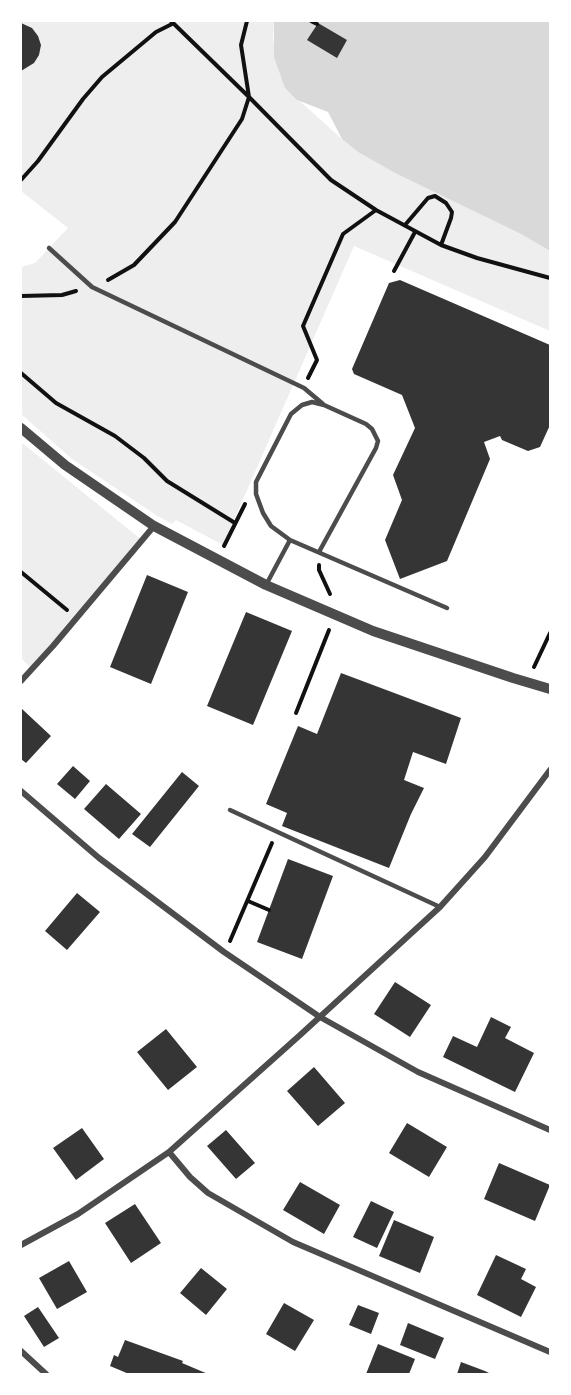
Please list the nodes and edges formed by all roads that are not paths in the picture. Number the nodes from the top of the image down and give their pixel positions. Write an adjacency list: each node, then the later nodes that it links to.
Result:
1 (49, 248): 2 (lane)
2 (324, 405): 5 (lane); 6 (lane)
3 (21, 428): 4 (street)
4 (154, 526): 7 (street); 9 (street)
5 (290, 540): 6 (lane); 7 (lane)
6 (319, 552): 8 (lane)
7 (266, 585): 10 (street)
8 (447, 608)
9 (21, 681)
10 (550, 688)
11 (550, 770): 14 (street)
12 (21, 791): 15 (street)
13 (230, 810): 14 (lane)
14 (440, 907): 15 (street)
15 (320, 1017): 16 (street); 17 (street)
16 (550, 1130)
17 (169, 1152): 18 (street); 20 (street)
18 (21, 1245)
19 (21, 1351): 21 (street)
20 (550, 1352)
21 (46, 1374)

